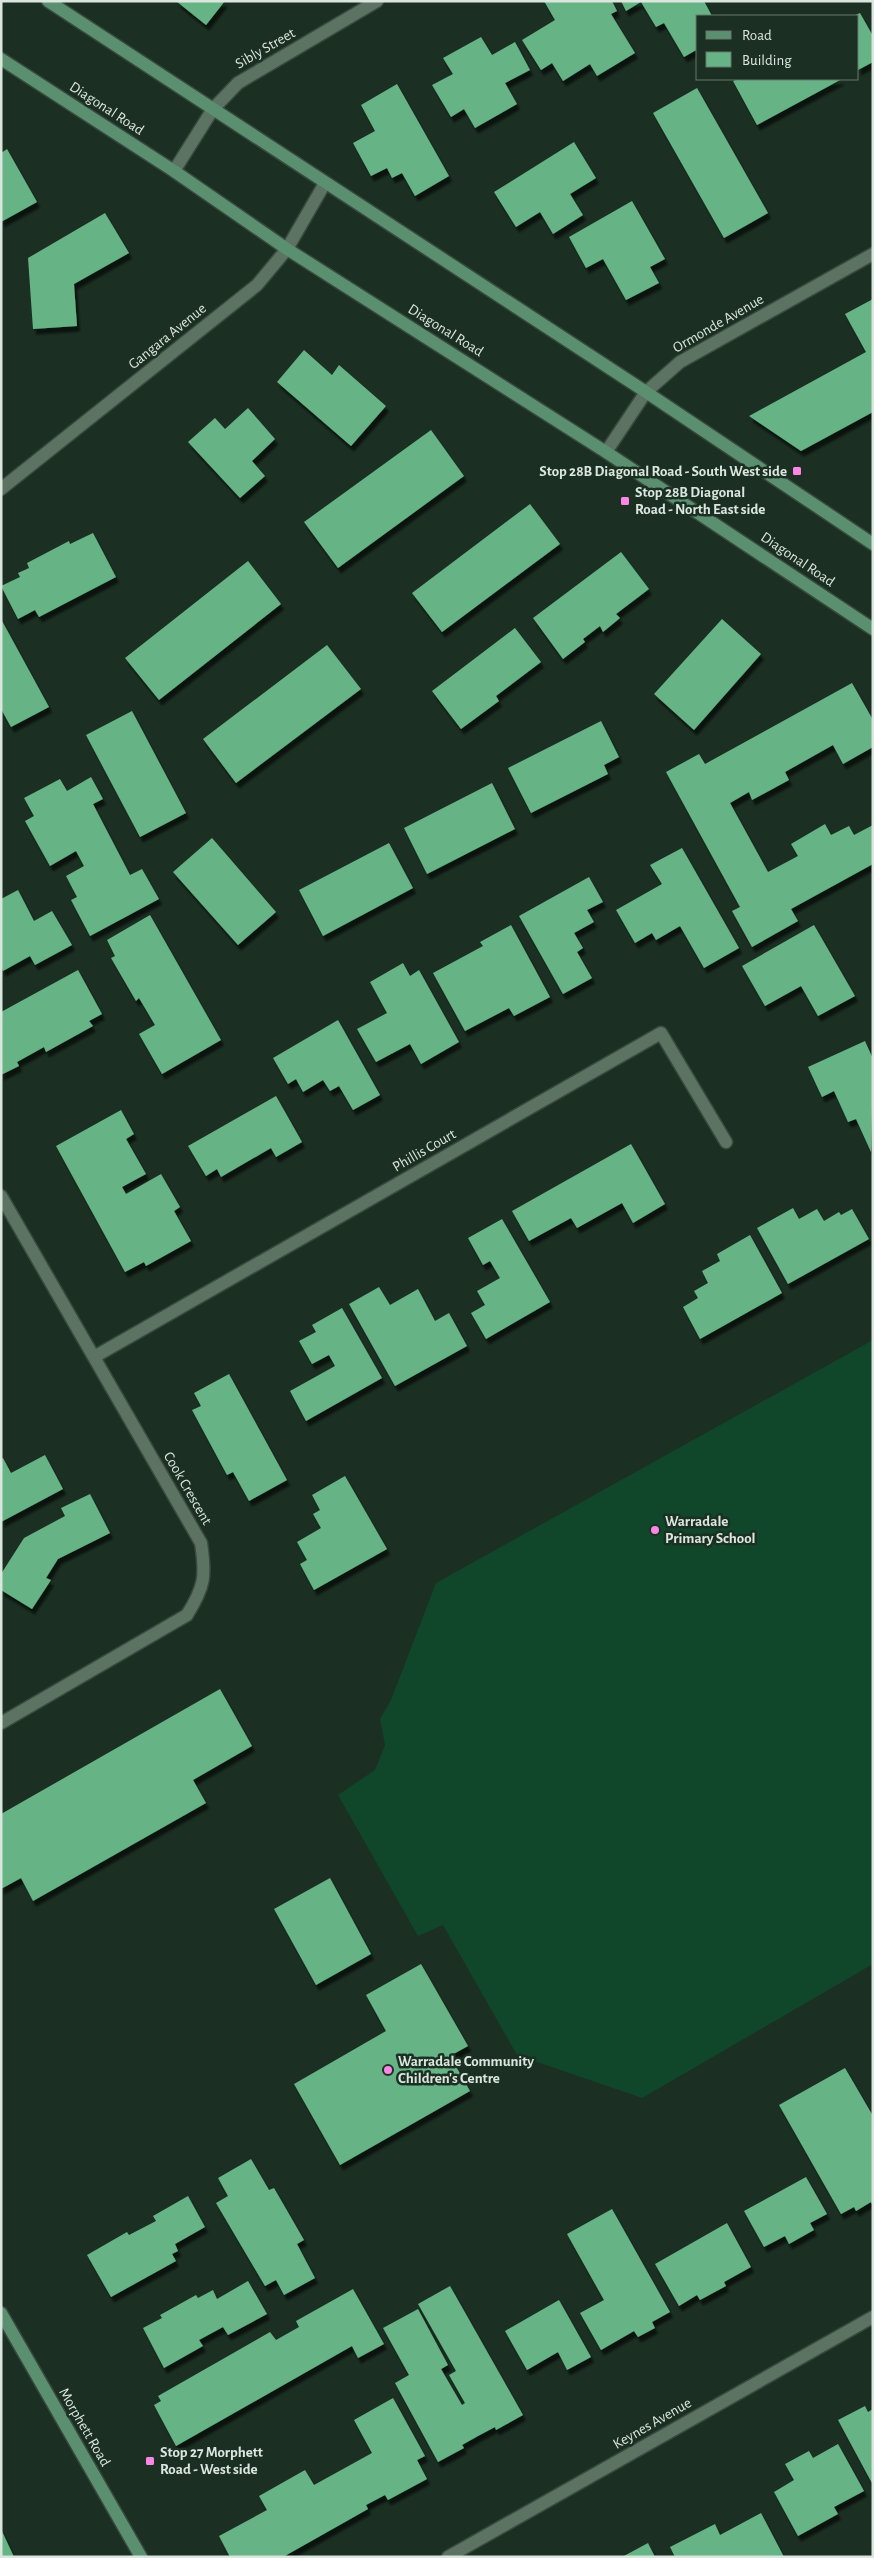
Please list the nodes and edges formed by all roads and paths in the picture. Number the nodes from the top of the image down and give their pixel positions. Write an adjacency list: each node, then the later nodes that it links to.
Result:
1 (48, 1): 4 (main road)
2 (377, 1): 4 (street, Sibly Street)
3 (1, 59): 5 (main road, Diagonal Road)
4 (213, 109): 5 (street, Sibly Street); 6 (main road)
5 (174, 170): 7 (main road, Diagonal Road)
6 (325, 184): 7 (street, Gangara Avenue); 9 (main road)
7 (287, 249): 10 (main road, Diagonal Road); 11 (street, Gangara Avenue)
8 (873, 254): 9 (street, Ormonde Avenue)
9 (646, 392): 10 (street, Ormonde Avenue); 12 (main road)
10 (606, 452): 13 (main road, Diagonal Road)
11 (1, 489)
12 (873, 544)
13 (873, 629)
14 (726, 1142): 16 (street, Phillis Court)
15 (1, 1196): 16 (street, Cook Crescent)
16 (94, 1357): 17 (street, Cook Crescent)
17 (1, 1723)
18 (1, 2313): 20 (main road, Morphett Road)
19 (873, 2316): 21 (street, Keynes Avenue)
20 (141, 2557)
21 (448, 2557)

